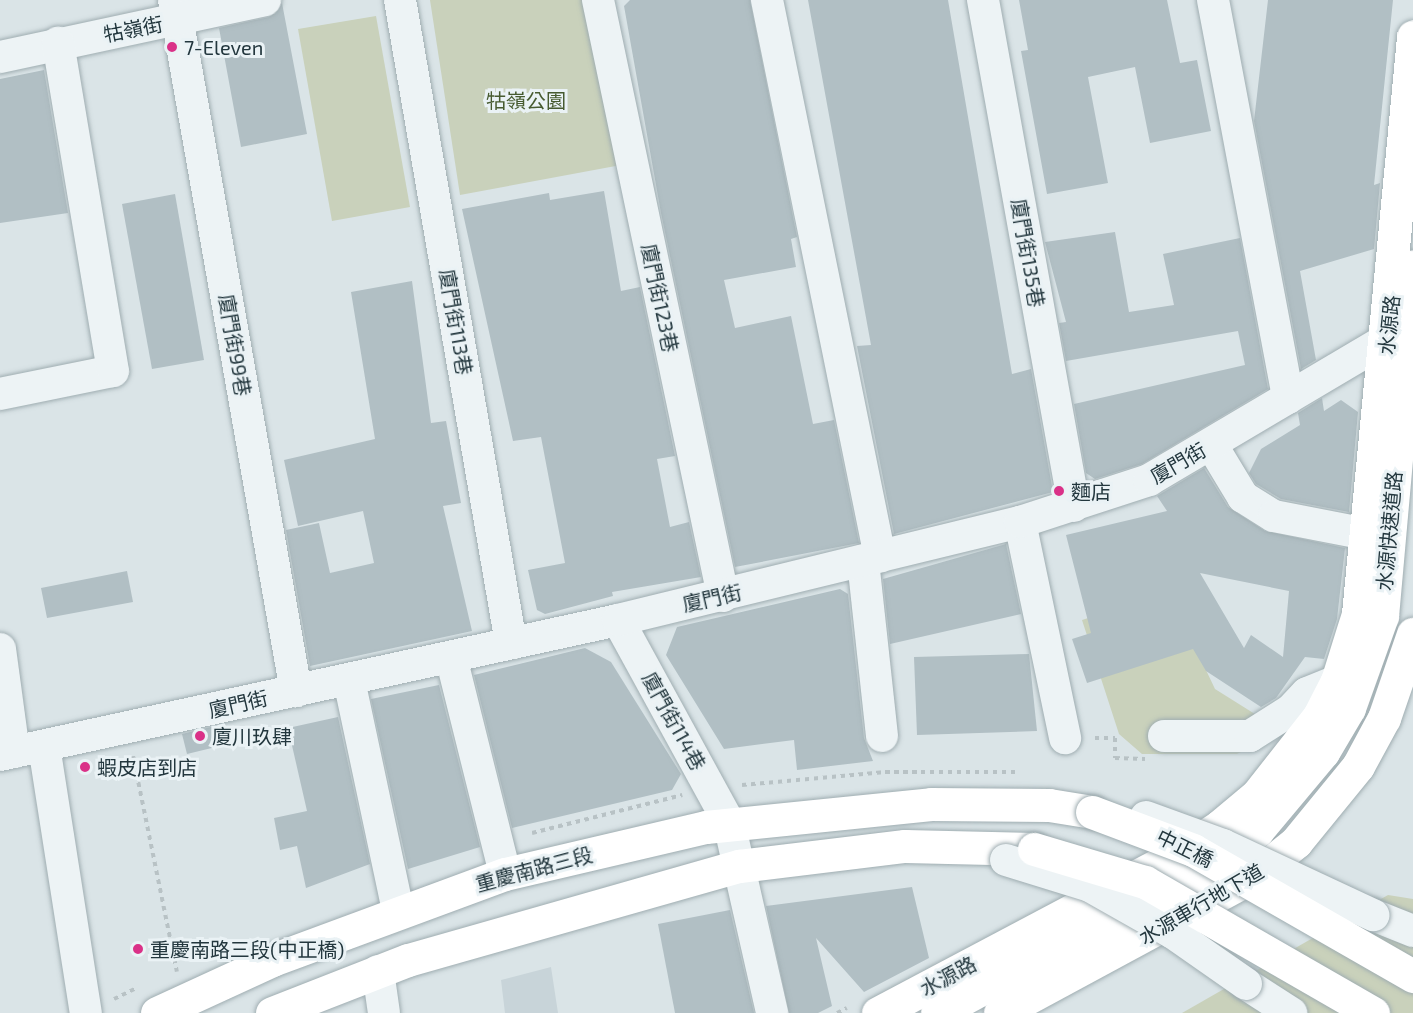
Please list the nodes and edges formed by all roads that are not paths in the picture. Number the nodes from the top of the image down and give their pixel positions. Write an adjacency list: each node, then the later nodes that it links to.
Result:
1 (265, 0): 7 (street, 牯嶺街)
2 (400, 0): 24 (street, 廈門街113巷)
3 (598, 0): 20 (street, 廈門街123巷)
4 (767, 0): 19 (street)
5 (983, 0): 16 (street, 廈門街135巷)
6 (1213, 0): 14 (street)
7 (176, 10): 9 (street, 牯嶺街); 29 (street, 廈門街99巷)
8 (1413, 37): 12 (main road, 水源路)
9 (58, 43): 10 (street, 牯嶺街); 13 (street)
10 (0, 57)
11 (1413, 266): 21 (main road, 水源快速道路)
12 (1387, 339): 14 (street, 廈門街); 18 (main road, 水源路)
13 (0, 394)
14 (1288, 398): 15 (street, 廈門街)
15 (1211, 444): 16 (street, 廈門街); 18 (street)
16 (1074, 506): 17 (street, 廈門街)
17 (1020, 522): 19 (street, 廈門街); 32 (street)
18 (1367, 534): 21 (main road, 水源路)
19 (871, 559): 20 (street, 廈門街); 30 (street)
20 (723, 596): 22 (street, 廈門街)
21 (1370, 615): 28 (main road); 42 (main road, 水源車行地下道)
22 (618, 620): 24 (street, 廈門街); 36 (street, 廈門街114巷)
23 (1413, 634): 42 (main road, 水源車行地下道)
24 (511, 643): 26 (street, 廈門街)
25 (0, 649): 33 (street)
26 (451, 657): 27 (street, 廈門街); 39 (street)
27 (349, 680): 29 (street, 廈門街); 40 (street)
28 (1337, 681): 31 (street); 42 (main road)
29 (296, 691): 33 (street, 廈門街)
30 (882, 735)
31 (1164, 736)
32 (1065, 738)
33 (19, 751): 45 (street)
34 (931, 804): 35 (main road, 中正橋); 36 (main road, 重慶南路三段)
35 (1096, 809): 41 (street, bridge); 44 (main road, 中正橋, bridge)
36 (729, 823): 38 (street, 廈門街114巷); 39 (main road, 重慶南路三段)
37 (1020, 855): 38 (main road); 53 (street, bridge); 54 (main road, bridge)
38 (740, 866): 43 (main road); 49 (street, 廈門街114巷)
39 (505, 874): 40 (main road, 重慶南路三段)
40 (398, 911): 46 (main road, 重慶南路三段)
41 (1413, 931)
42 (1033, 963): 50 (main road, 水源路); 51 (main road); 52 (main road)
43 (378, 971): 47 (main road); 48 (street)
44 (1413, 976)
45 (86, 1013)
46 (157, 1013)
47 (272, 1013)
48 (384, 1013)
49 (772, 1013)
50 (878, 1013)
51 (937, 1013)
52 (1000, 1013)
53 (1290, 1013)
54 (1373, 1013)

